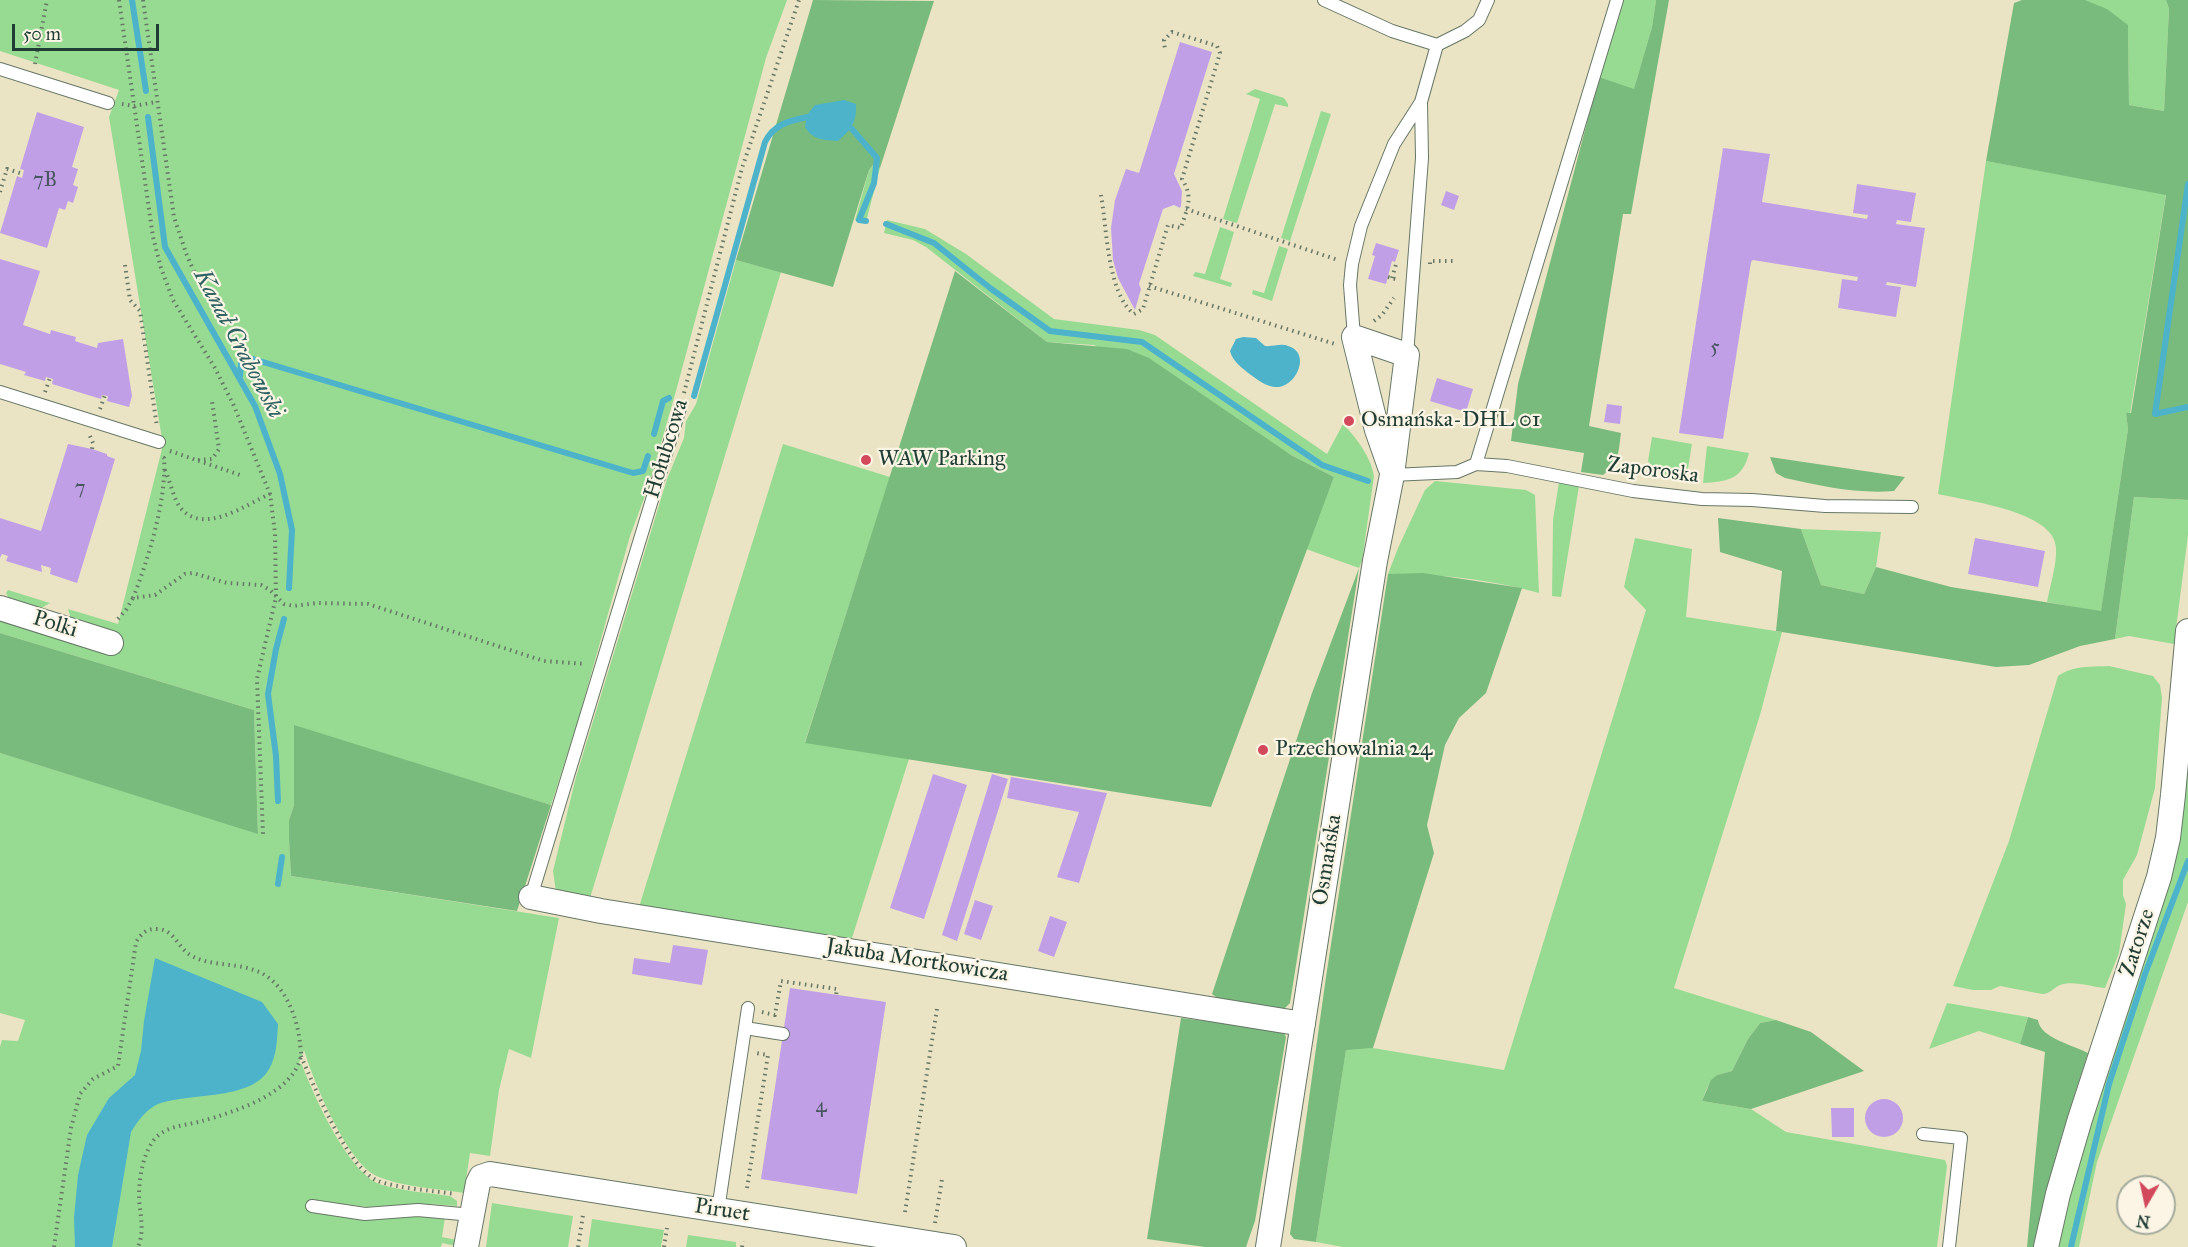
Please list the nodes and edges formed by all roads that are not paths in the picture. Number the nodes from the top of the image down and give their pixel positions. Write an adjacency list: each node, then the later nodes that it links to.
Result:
1 (1324, 0): 4 (lane)
2 (1488, 0): 4 (lane)
3 (1617, 0): 13 (lane)
4 (1437, 45): 7 (lane)
5 (0, 69): 6 (lane)
6 (108, 102)
7 (1421, 102): 8 (lane); 9 (lane)
8 (1354, 337): 9 (street); 14 (street)
9 (1407, 355): 14 (street, Osmańska)
10 (0, 392): 12 (lane)
11 (680, 408): 19 (lane, Hołubcowa)
12 (159, 445)
13 (1476, 465): 14 (lane, Zaporoska); 15 (lane, Zaporoska)
14 (1392, 475): 21 (street, Osmańska)
15 (1912, 507)
16 (0, 608): 18 (street, Polki)
17 (2188, 631): 32 (street, Zatorze)
18 (111, 643)
19 (531, 897): 21 (street, Jakuba Mortkowicza)
20 (748, 1008): 22 (lane)
21 (1303, 1024): 30 (street, Osmańska)
22 (745, 1028): 23 (lane); 27 (lane)
23 (783, 1034)
24 (1923, 1134): 31 (lane)
25 (312, 1206): 26 (lane)
26 (473, 1206): 27 (street, Piruet); 28 (street)
27 (718, 1210): 29 (street, Piruet)
28 (466, 1247)
29 (951, 1247)
30 (1268, 1247)
31 (1949, 1247)
32 (2046, 1247)

